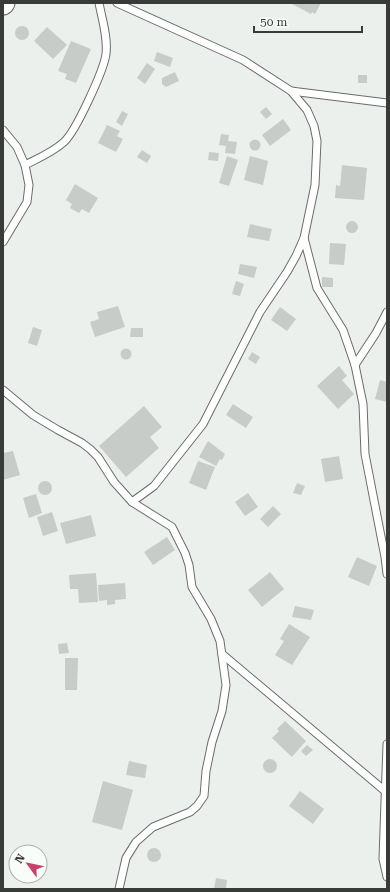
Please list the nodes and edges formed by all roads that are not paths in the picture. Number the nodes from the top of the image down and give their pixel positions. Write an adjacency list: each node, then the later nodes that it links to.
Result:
1 (99, 3): 6 (lane)
2 (116, 3): 3 (lane)
3 (290, 91): 4 (lane); 7 (lane)
4 (387, 103)
5 (3, 130): 6 (lane)
6 (25, 165): 8 (lane)
7 (304, 238): 10 (lane); 12 (lane)
8 (3, 242)
9 (387, 312): 10 (lane)
10 (355, 365): 13 (lane)
11 (3, 390): 12 (lane)
12 (132, 502): 15 (lane)
13 (385, 547): 14 (lane)
14 (387, 574)
15 (222, 654): 17 (lane); 19 (lane)
16 (387, 744): 17 (lane)
17 (385, 791): 18 (lane)
18 (387, 877)
19 (119, 889)

